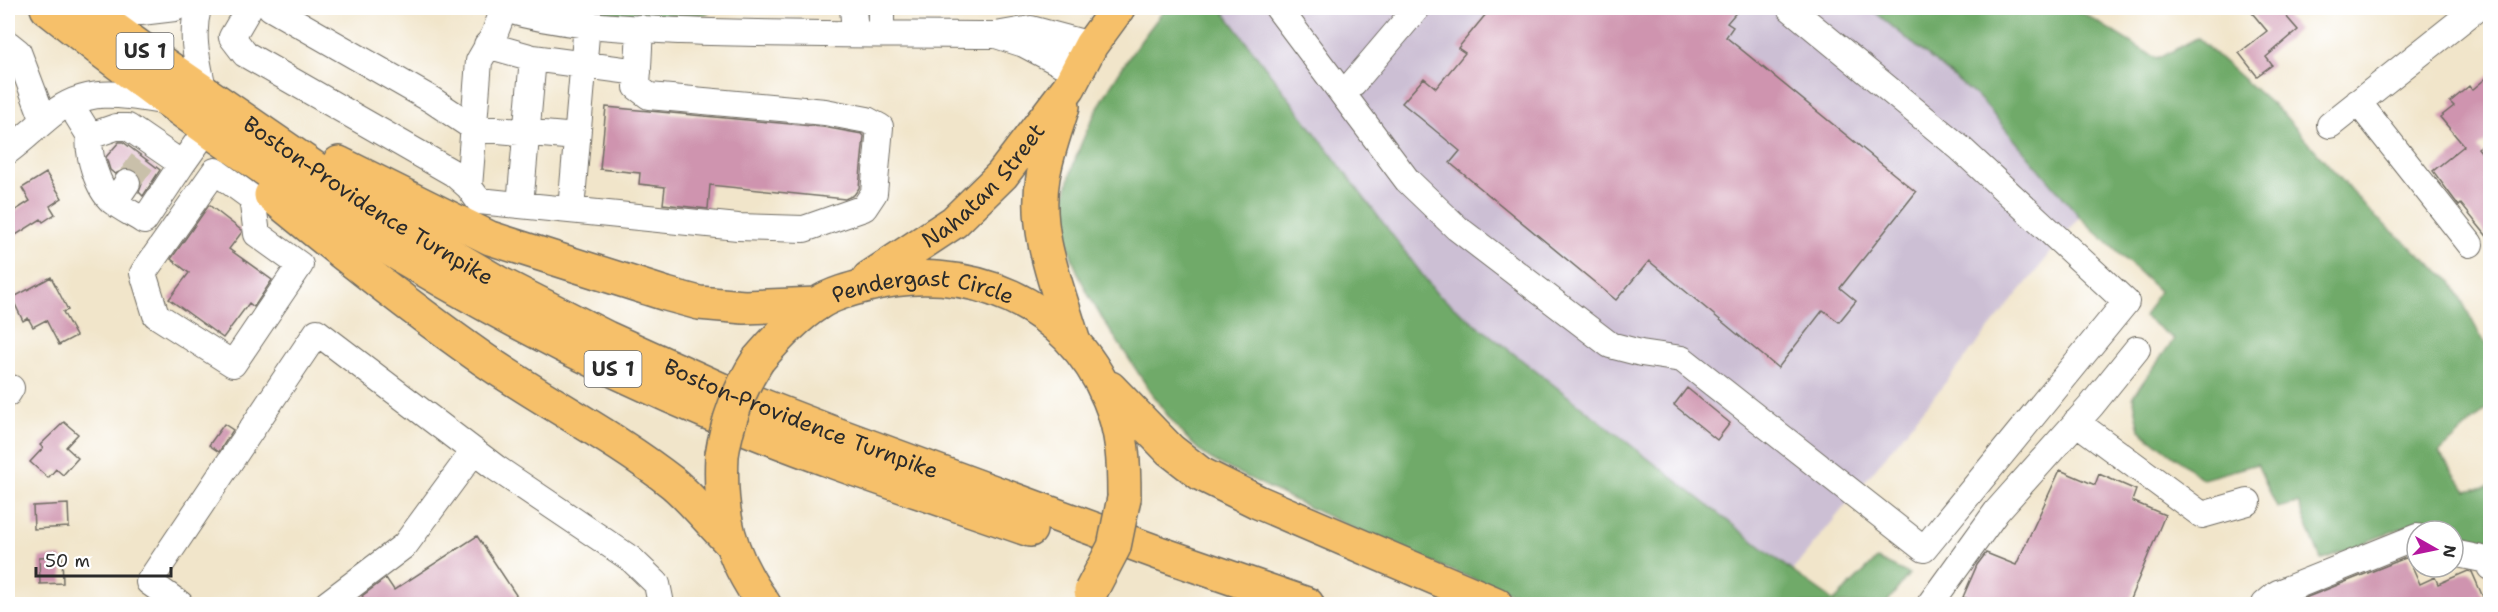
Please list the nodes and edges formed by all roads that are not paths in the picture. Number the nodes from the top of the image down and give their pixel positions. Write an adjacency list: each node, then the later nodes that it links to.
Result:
1 (47, 8): 26 (main road, Boston-Providence Turnpike / US 1)
2 (174, 8): 13 (street)
3 (198, 8): 24 (street)
4 (254, 8): 31 (street); 38 (street)
5 (503, 8): 14 (street); 19 (street)
6 (853, 8): 16 (street)
7 (881, 8): 17 (street)
8 (1118, 8): 22 (main road, Nahatan Street)
9 (1278, 8): 25 (street)
10 (1416, 8): 25 (street)
11 (1790, 8): 25 (street)
12 (2477, 8): 27 (street)
13 (89, 10): 24 (main road, Boston-Providence Turnpike / US 1)
14 (587, 24): 15 (street); 21 (street)
15 (640, 28): 16 (street); 23 (street)
16 (855, 33): 17 (street)
17 (881, 34): 22 (street)
18 (8, 44): 29 (street)
19 (487, 45): 20 (street); 31 (street)
20 (533, 58): 21 (street); 33 (street)
21 (584, 65): 23 (street); 35 (street)
22 (1079, 68): 43 (main road, Nahatan Street); 45 (main road, Nahatan Street)
23 (638, 72): 41 (street)
24 (204, 93): 44 (main road); 61 (main road, Boston-Providence Turnpike / US 1)
25 (1344, 94)
26 (171, 102): 28 (street); 32 (main road, Boston-Providence Turnpike / US 1)
27 (2358, 102): 30 (street); 42 (street)
28 (70, 104): 29 (street); 34 (street)
29 (44, 121): 36 (street)
30 (2330, 125)
31 (474, 128): 33 (street); 38 (street)
32 (207, 129): 37 (street); 39 (main road); 60 (main road, Boston-Providence Turnpike / US 1)
33 (526, 133): 35 (street); 40 (street)
34 (90, 136): 37 (street); 37 (street)
35 (577, 137): 41 (street)
36 (8, 151)
37 (183, 164)
38 (470, 187): 40 (street)
39 (257, 192): 39 (street); 51 (main road)
40 (520, 206): 41 (street)
41 (570, 210)
42 (2470, 244)
43 (852, 289): 44 (main road, Pendergast Circle); 45 (main road, Pendergast Circle)
44 (817, 304): 51 (main road, Pendergast Circle, bridge)
45 (1074, 344): 47 (main road, Pendergast Circle)
46 (2137, 349): 48 (street)
47 (1096, 373): 56 (main road, Pendergast Circle, bridge); 62 (main road)
48 (2076, 422): 50 (street); 63 (street)
49 (474, 451): 57 (street); 58 (street); 59 (street)
50 (2247, 502)
51 (730, 542): 55 (main road, Pendergast Circle)
52 (2405, 542): 64 (street)
53 (2465, 555): 54 (street)
54 (2490, 567)
55 (754, 597)
56 (1087, 598)
57 (335, 602)
58 (180, 604)
59 (661, 604)
60 (1243, 604)
61 (1307, 604)
62 (1496, 604)
63 (1930, 604)
64 (2265, 604)

